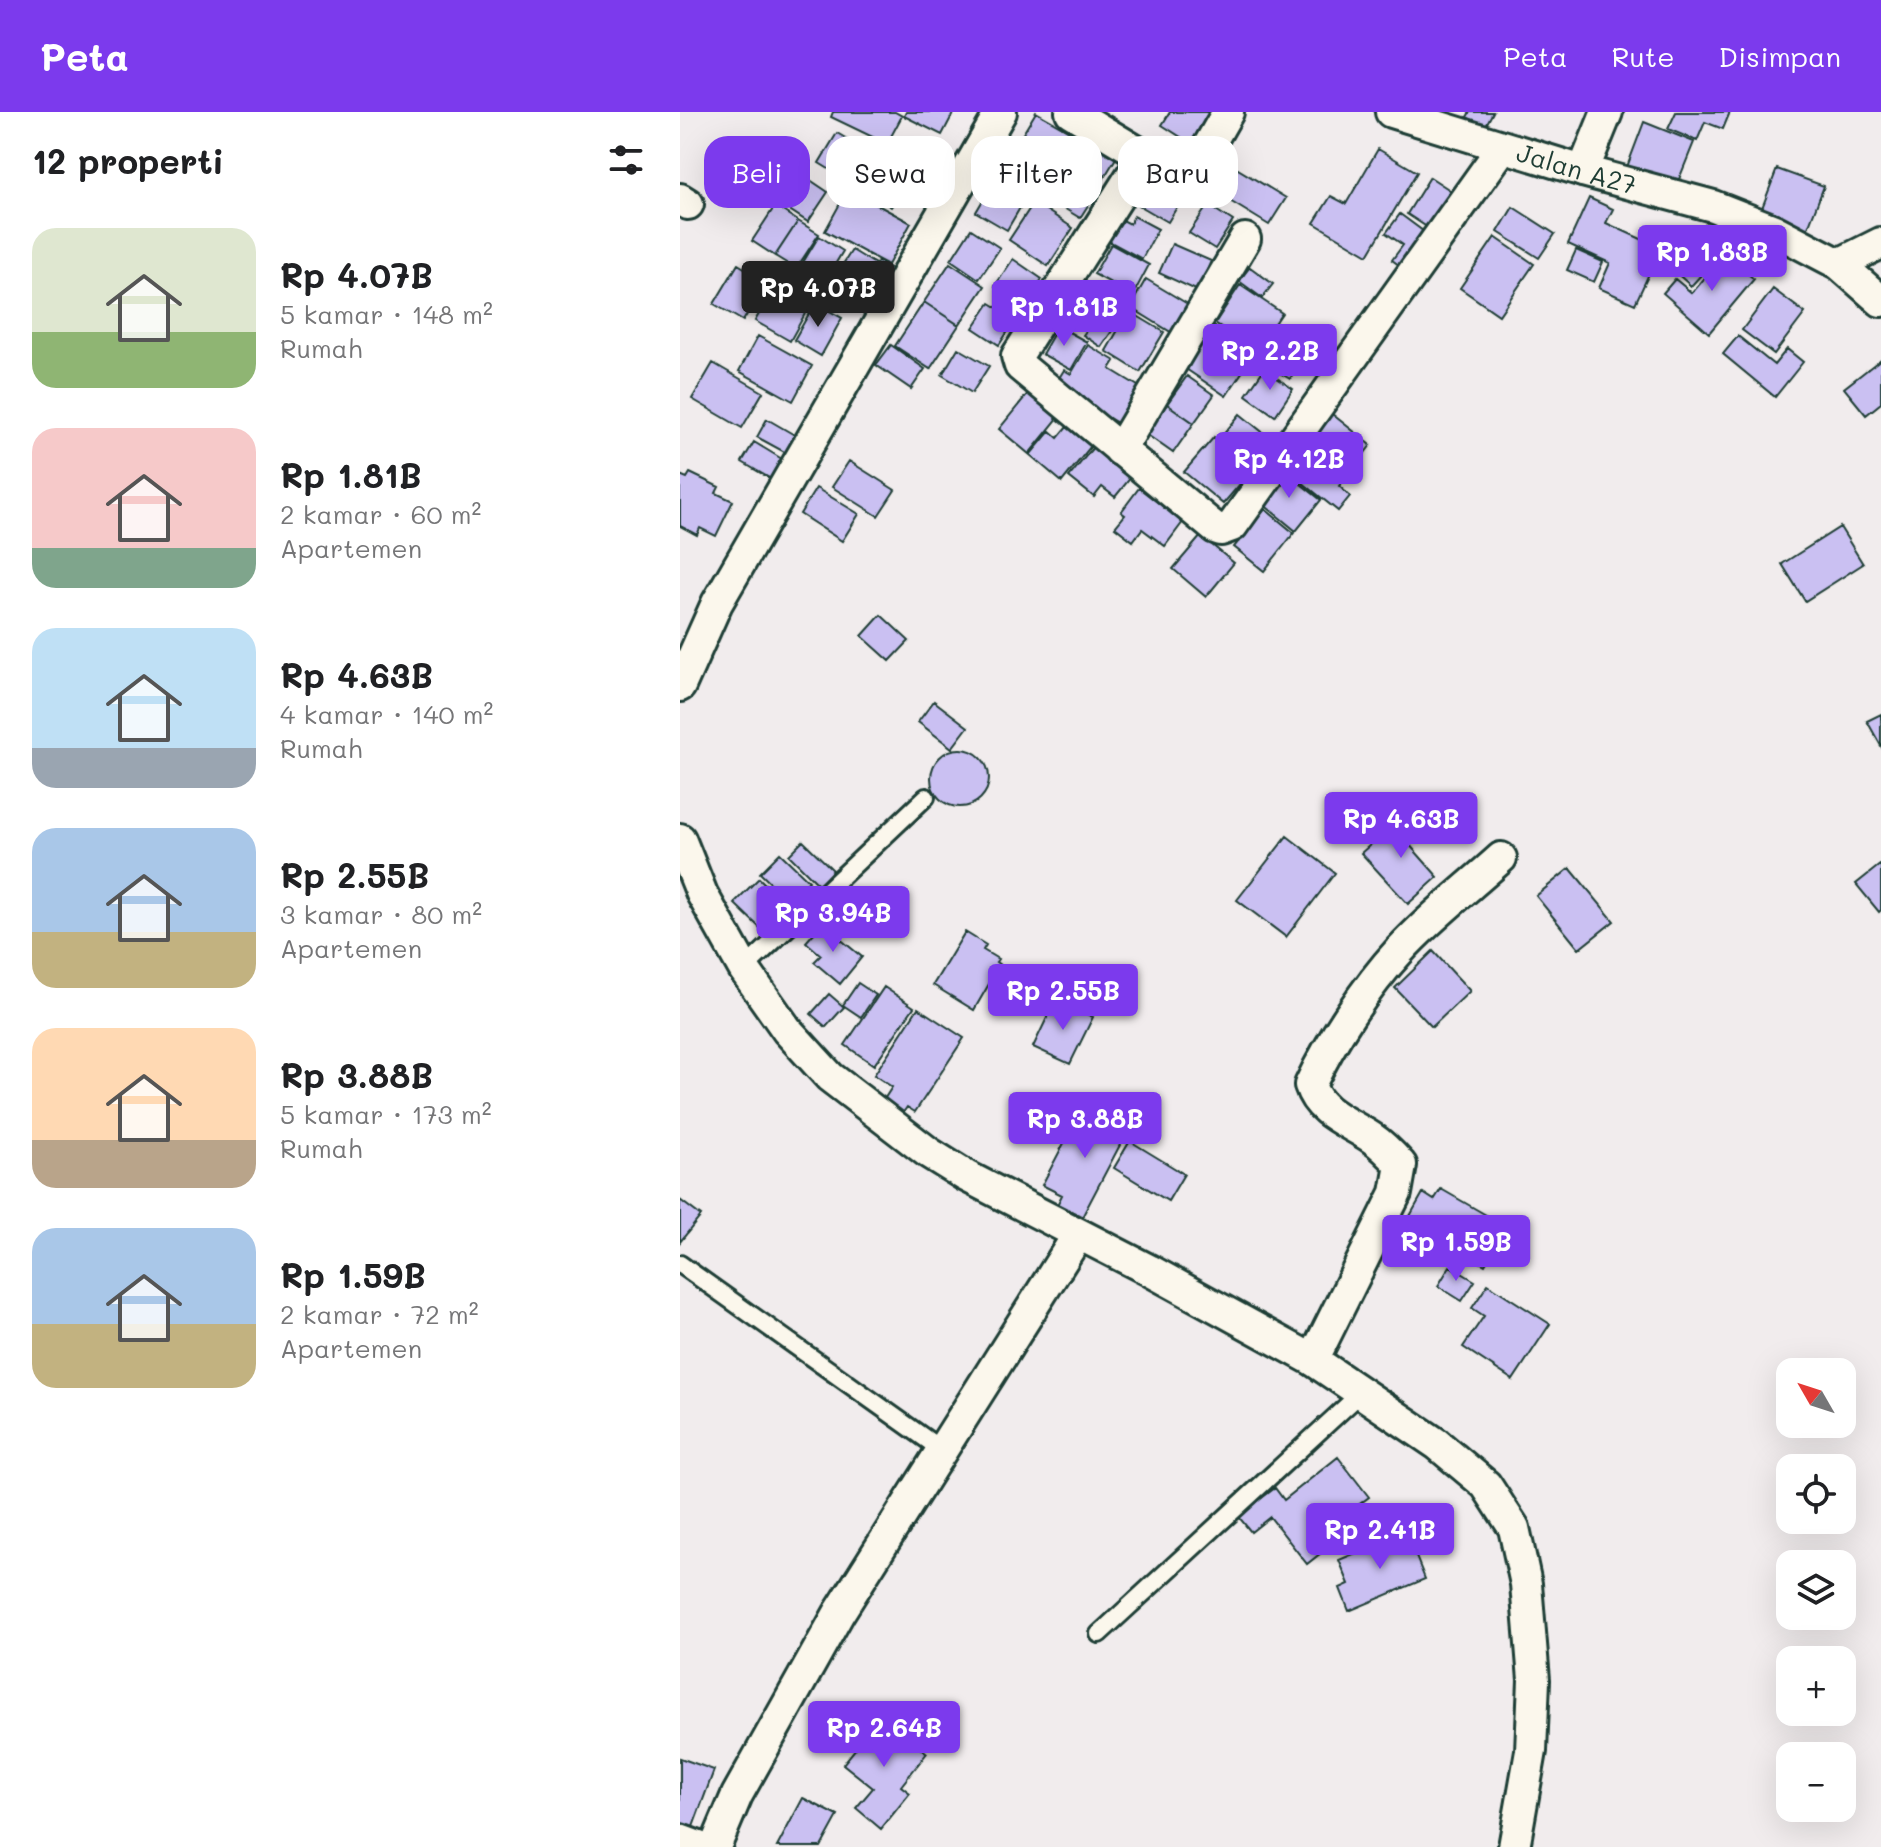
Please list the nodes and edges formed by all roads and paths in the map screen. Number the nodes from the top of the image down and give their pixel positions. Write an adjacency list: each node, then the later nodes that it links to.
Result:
1 (1001, 112): 16 (street)
2 (1071, 112): 7 (street)
3 (1228, 112): 6 (street)
4 (1391, 112): 8 (street, Jalan A27)
5 (1607, 112): 9 (street)
6 (1214, 136)
7 (1118, 140)
8 (1502, 148): 9 (street, Jalan A27); 15 (street)
9 (1583, 171): 13 (street, Jalan A27)
10 (1118, 197): 15 (street)
11 (1245, 239): 15 (street)
12 (1881, 243): 13 (street)
13 (1839, 264): 14 (street, Jalan A27)
14 (1881, 301)
15 (1120, 450)
16 (680, 686)
17 (926, 797): 20 (lane)
18 (680, 839): 20 (street)
19 (1501, 858): 23 (street)
20 (744, 969): 21 (street)
21 (1078, 1235): 23 (street); 25 (street)
22 (680, 1264): 25 (lane)
23 (1313, 1360): 24 (street)
24 (1362, 1392): 26 (lane); 30 (street)
25 (943, 1451): 29 (street)
26 (1099, 1634)
27 (680, 1840): 28 (street)
28 (699, 1847)
29 (715, 1847)
30 (1514, 1847)

